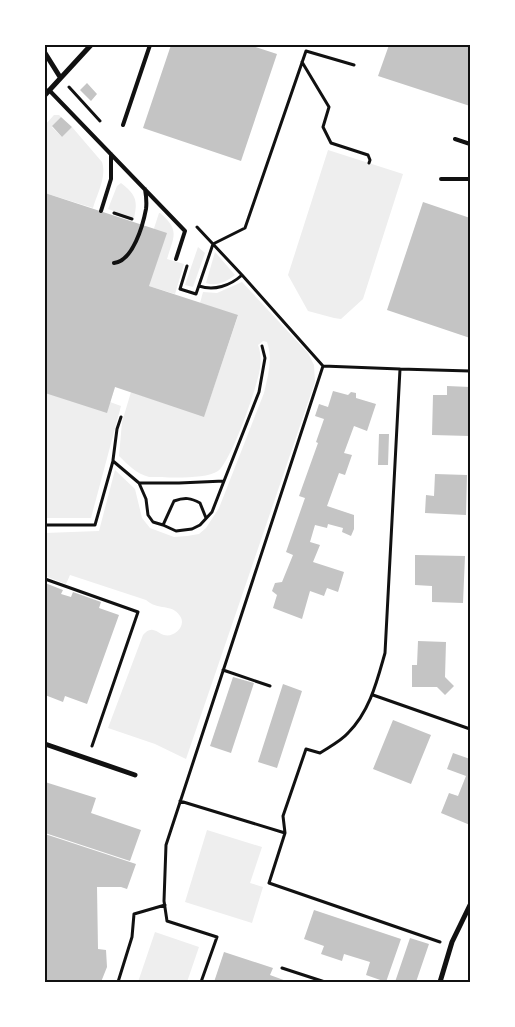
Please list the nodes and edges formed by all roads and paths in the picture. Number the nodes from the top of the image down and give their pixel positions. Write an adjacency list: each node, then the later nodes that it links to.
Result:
1 (91, 45): 6 (street)
2 (150, 45): 9 (lane)
3 (45, 53): 6 (street)
4 (302, 62): 5 (path); 13 (path); 24 (path)
5 (354, 65)
6 (60, 77): 7 (street)
7 (49, 90): 8 (street); 12 (lane)
8 (45, 94)
9 (123, 125)
10 (455, 139): 11 (lane)
11 (470, 144)
12 (111, 154): 16 (lane); 17 (lane)
13 (369, 163)
14 (441, 179): 15 (lane)
15 (470, 179)
16 (145, 189): 20 (lane); 21 (lane)
17 (101, 212)
18 (111, 212): 19 (path)
19 (130, 219)
20 (176, 259)
21 (114, 263)
22 (242, 275): 24 (path)
23 (183, 279): 25 (path)
24 (198, 286): 25 (path)
25 (189, 292): 26 (path)
26 (187, 298)
27 (262, 346): 32 (path)
28 (400, 369): 29 (path); 38 (path); 40 (path)
29 (470, 371)
30 (121, 417): 31 (path)
31 (113, 460): 33 (path); 36 (path)
32 (224, 481): 33 (path); 34 (path)
33 (139, 483): 35 (path)
34 (206, 519): 35 (path); 35 (path)
35 (163, 525)
36 (45, 526)
37 (45, 579): 43 (path)
38 (223, 670): 39 (path); 45 (path)
39 (270, 686)
40 (373, 695): 41 (path); 46 (path)
41 (470, 729)
42 (45, 744): 43 (street)
43 (88, 758): 44 (street)
44 (135, 775)
45 (180, 801): 46 (path); 47 (path)
46 (285, 833): 49 (path)
47 (165, 905): 51 (path); 52 (path)
48 (470, 905): 49 (street)
49 (451, 946): 54 (street)
50 (282, 968): 53 (path)
51 (118, 982)
52 (201, 982)
53 (325, 982)
54 (440, 982)

